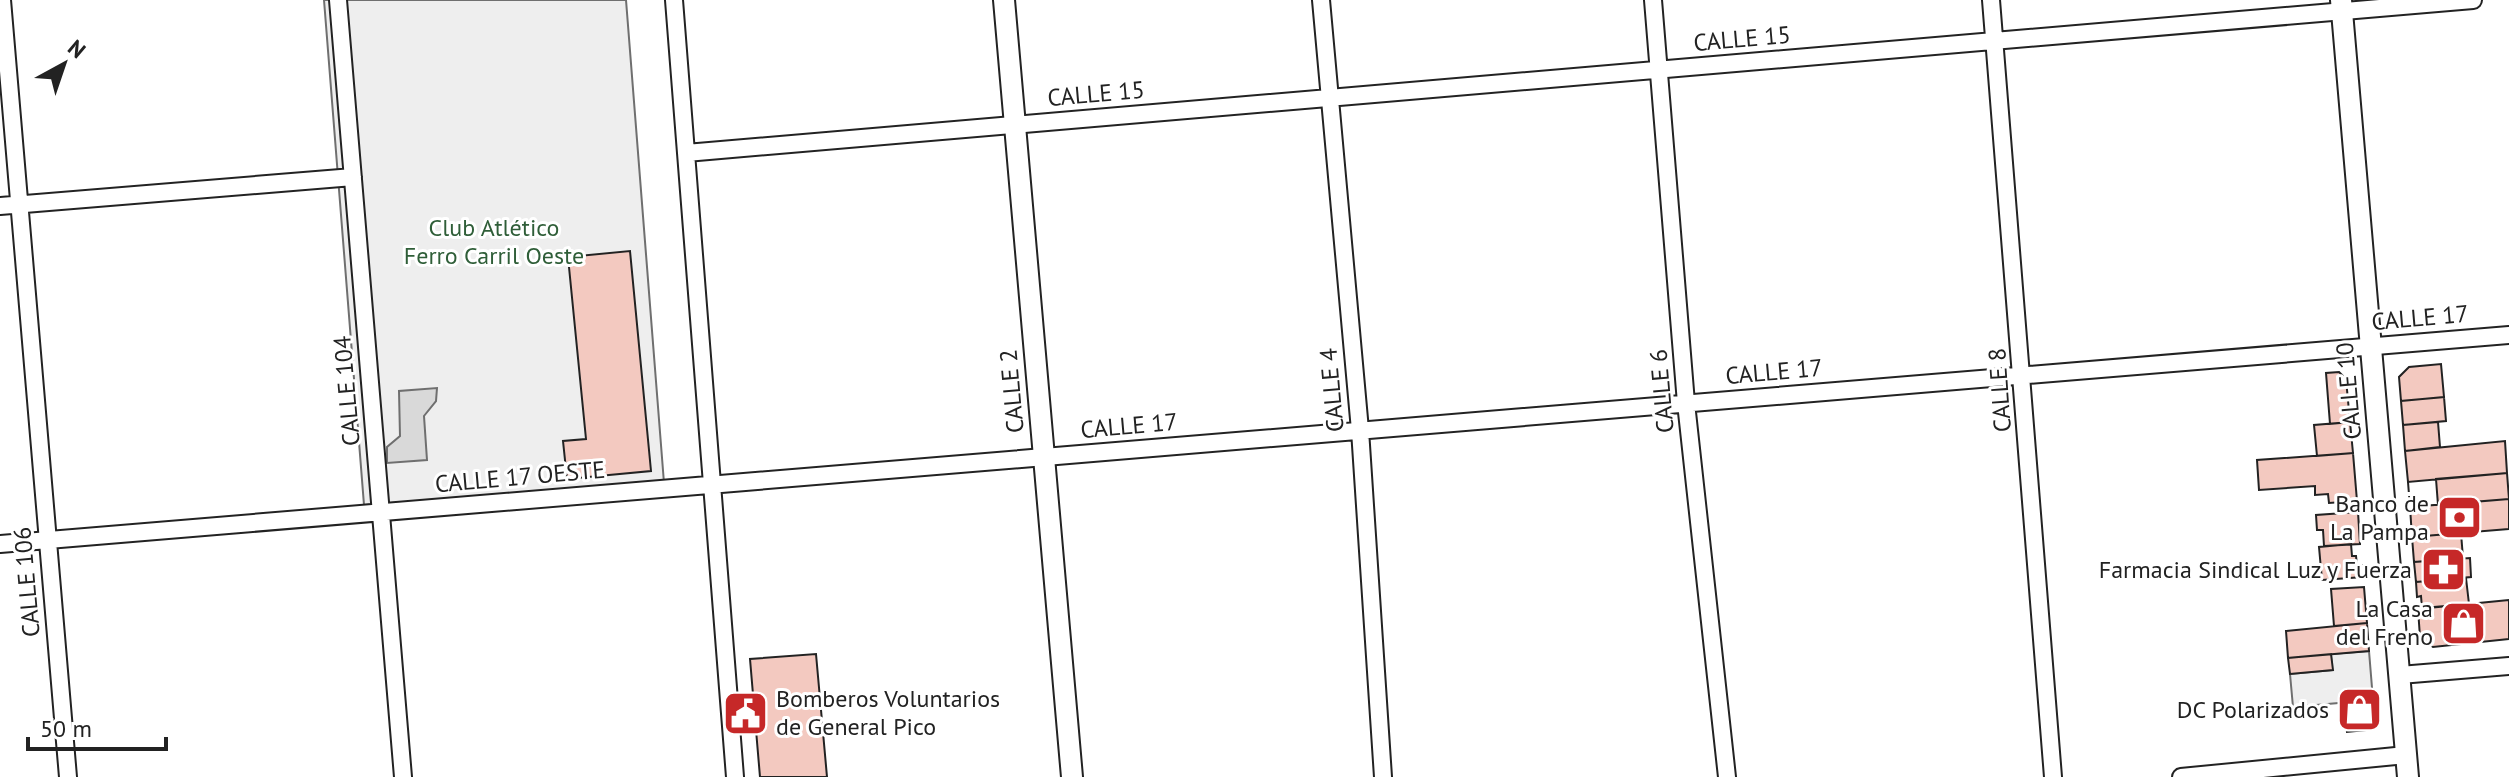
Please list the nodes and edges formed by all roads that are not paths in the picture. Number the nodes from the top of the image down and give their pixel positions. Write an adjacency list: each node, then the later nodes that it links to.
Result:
1 (2, 0): 16 (street, CALLE 106)
2 (338, 0): 15 (street, CALLE 104)
3 (674, 0): 14 (street)
4 (1004, 0): 13 (street, CALLE 2)
5 (1321, 0): 12 (street, CALLE 4)
6 (1653, 0): 11 (street, CALLE 6)
7 (1991, 0): 10 (street, CALLE 8)
8 (2473, 0): 9 (street, CALLE 15)
9 (2341, 6): 10 (street, CALLE 15); 19 (street, CALLE 10)
10 (1996, 41): 11 (street, CALLE 15); 20 (street, CALLE 8)
11 (1660, 70): 12 (street, CALLE 15); 21 (street, CALLE 6)
12 (1329, 98): 13 (street, CALLE 15); 22 (street, CALLE 4)
13 (1015, 125): 14 (street, CALLE 15); 23 (street, CALLE 2)
14 (686, 153): 24 (street)
15 (353, 177): 16 (street); 25 (street, CALLE 104)
16 (19, 205): 17 (street); 26 (street, CALLE 106)
17 (0, 206)
18 (2509, 335): 19 (street, CALLE 17)
19 (2371, 346): 20 (street, CALLE 17); 29 (street, CALLE 10)
20 (2023, 375): 21 (street, CALLE 17); 37 (street, CALLE 8)
21 (1686, 403): 22 (street, CALLE 17); 36 (street, CALLE 6)
22 (1360, 430): 23 (street, CALLE 17); 35 (street, CALLE 4)
23 (1044, 457): 24 (street, CALLE 17 OESTE); 34 (street, CALLE 2)
24 (712, 485): 25 (street, CALLE 17 OESTE); 33 (street)
25 (381, 512): 26 (street, CALLE 17 OESTE); 32 (street, CALLE 104)
26 (48, 540): 27 (street, CALLE 17 OESTE); 31 (street, CALLE 106)
27 (0, 544)
28 (2509, 666): 29 (street)
29 (2400, 675): 30 (street, CALLE 10)
30 (2406, 755): 38 (street); 39 (street, CALLE 10)
31 (68, 777)
32 (403, 777)
33 (735, 777)
34 (1072, 777)
35 (1383, 777)
36 (1727, 777)
37 (2053, 777)
38 (2181, 777)
39 (2408, 777)

